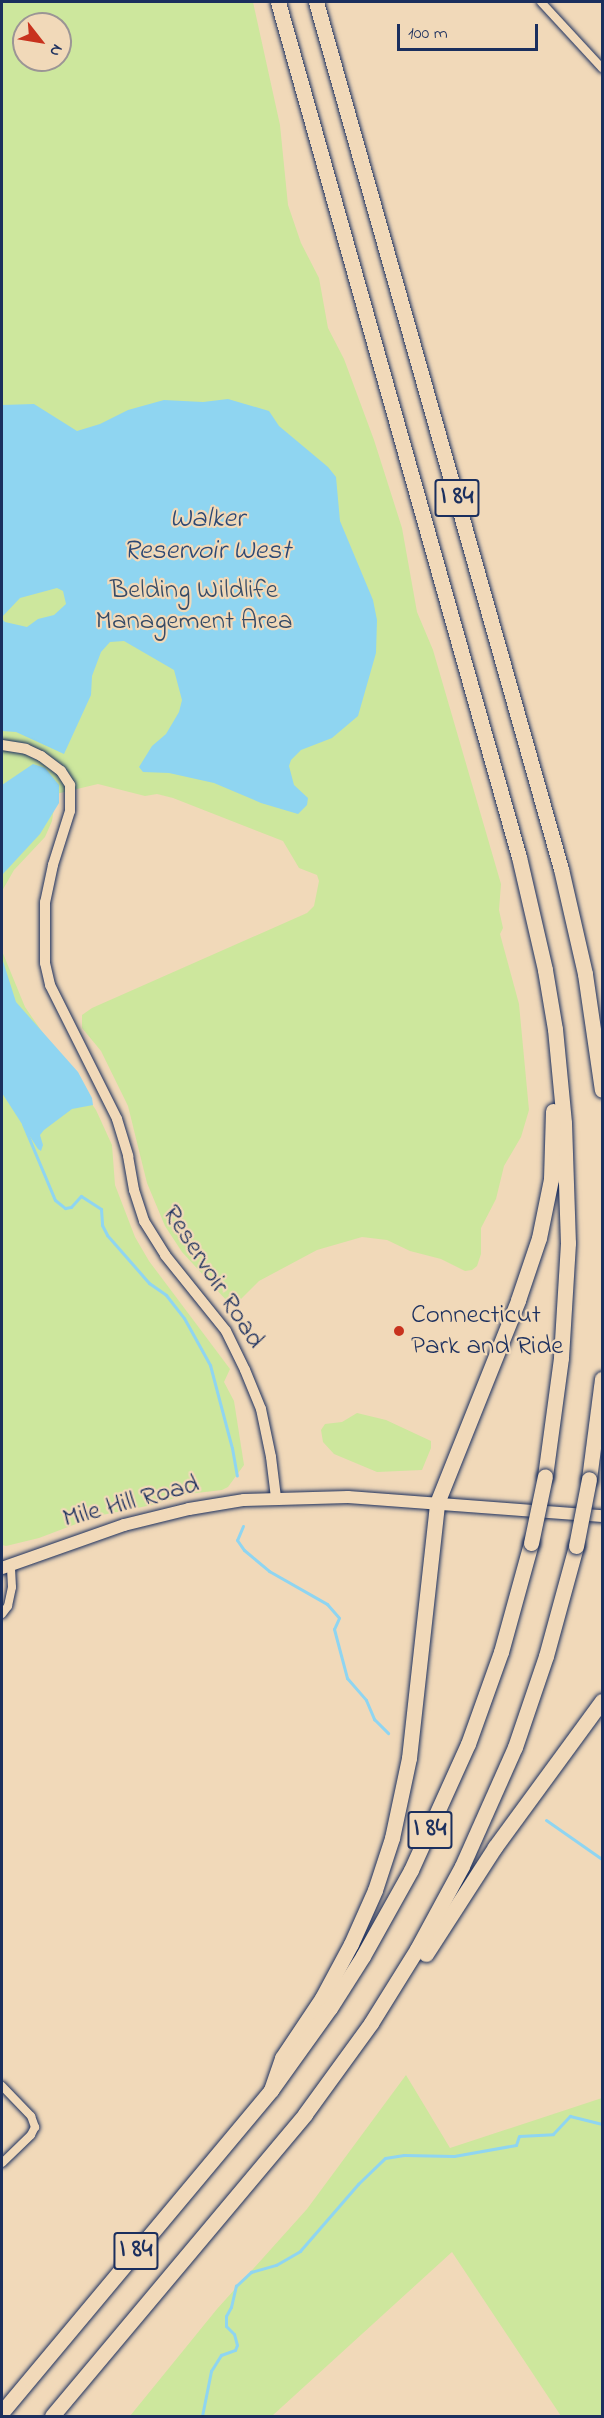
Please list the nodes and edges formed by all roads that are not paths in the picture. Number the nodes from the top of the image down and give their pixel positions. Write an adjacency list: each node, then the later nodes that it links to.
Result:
1 (278, 2): 8 (highway, I 84)
2 (316, 2): 6 (highway, I 84)
3 (541, 2): 4 (street)
4 (603, 68)
5 (2, 745): 11 (street, Reservoir Road)
6 (589, 997): 7 (highway); 9 (highway, I 84)
7 (603, 1021)
8 (560, 1076): 12 (highway); 19 (highway, I 84, bridge)
9 (603, 1090)
10 (603, 1379): 17 (highway, I 84, bridge)
11 (276, 1498): 12 (main road); 14 (main road, Mile Hill Road)
12 (437, 1503): 13 (main road); 19 (highway)
13 (603, 1515)
14 (6, 1566): 15 (street)
15 (2, 1614)
16 (603, 1701): 17 (highway)
17 (397, 1983): 22 (highway, I 84)
18 (2, 2086): 20 (street)
19 (270, 2090): 21 (highway, I 84)
20 (2, 2163)
21 (2, 2412)
22 (52, 2416)

